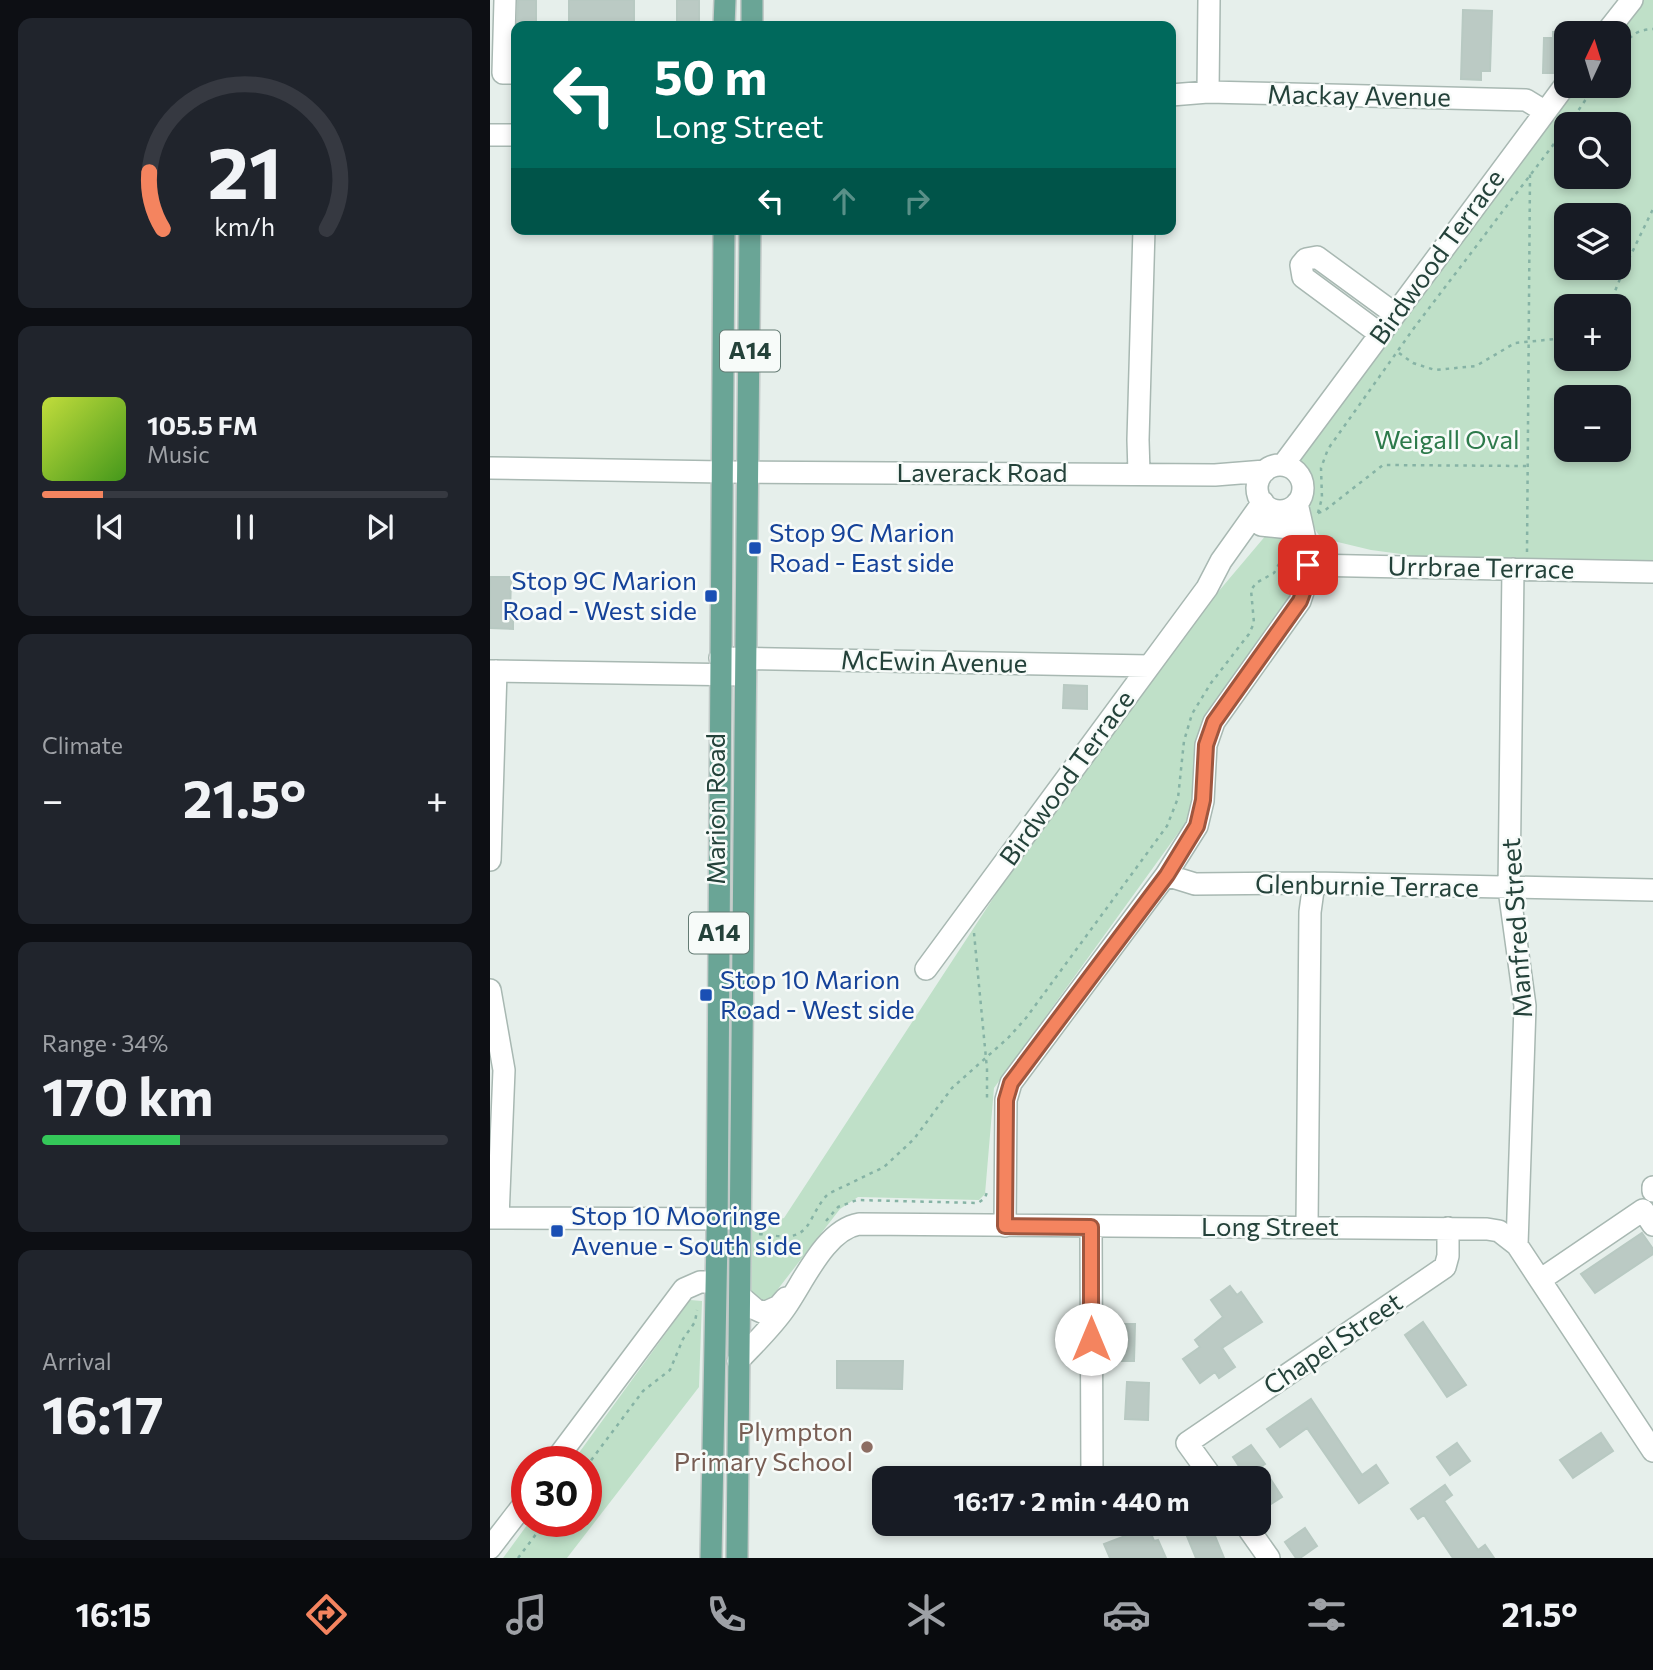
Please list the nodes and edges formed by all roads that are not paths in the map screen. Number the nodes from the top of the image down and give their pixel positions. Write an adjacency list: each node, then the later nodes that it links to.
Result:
1 (505, 0): 9 (street)
2 (725, 0): 6 (main road)
3 (752, 0): 7 (main road)
4 (1209, 0): 10 (street)
5 (1632, 0): 8 (street)
6 (724, 21)
7 (751, 21)
8 (1615, 21)
9 (511, 73)
10 (1208, 92): 11 (street, Mackay Avenue); 13 (street, Mackay Avenue)
11 (1176, 95)
12 (1555, 98): 13 (street, Birdwood Terrace)
13 (1544, 111): 19 (street, Birdwood Terrace)
14 (490, 135): 15 (street)
15 (511, 135)
16 (724, 235): 22 (main road, Marion Road / A14)
17 (750, 235): 23 (main road, Marion Road / A14)
18 (1143, 235): 24 (street)
19 (1395, 314): 20 (street, Birdwood Terrace); 20 (street)
20 (1380, 334): 25 (street, Birdwood Terrace)
21 (490, 468): 22 (street, Laverack Road)
22 (722, 472): 23 (street, Laverack Road); 30 (main road, Marion Road / A14)
23 (749, 472): 24 (street, Laverack Road); 31 (main road, Marion Road / A14)
24 (1139, 473): 25 (street, Laverack Road)
25 (1278, 501): 27 (street); 29 (street, Birdwood Terrace)
26 (1520, 562): 27 (street, Urrbrae Terrace); 28 (street, Urrbrae Terrace); 36 (street, Manfred Street)
27 (1308, 565): 34 (street)
28 (1653, 572)
29 (1149, 666): 31 (street, McEwin Avenue); 38 (street, Birdwood Terrace)
30 (720, 667): 31 (street, McEwin Avenue); 32 (street, McEwin Avenue); 42 (main road, Marion Road / A14)
31 (745, 667): 43 (main road, Marion Road / A14)
32 (493, 671): 33 (street)
33 (490, 860)
34 (1167, 875): 35 (street, Glenburnie Terrace); 44 (street)
35 (1314, 883): 36 (street, Glenburnie Terrace); 45 (street)
36 (1509, 889): 37 (street, Glenburnie Terrace); 48 (street, Manfred Street)
37 (1653, 890)
38 (926, 969)
39 (490, 990): 41 (street)
40 (1651, 1202): 49 (street)
41 (494, 1218): 42 (street)
42 (717, 1219): 43 (street); 50 (main road, Marion Road / A14)
43 (747, 1226): 52 (main road, Marion Road / A14)
44 (1005, 1226): 46 (street, Long Street); 51 (street, Long Street)
45 (1307, 1226): 46 (street, Long Street); 47 (street, Long Street)
46 (1091, 1227): 56 (street)
47 (1448, 1228): 48 (street, Long Street); 57 (street, Chapel Street)
48 (1517, 1245): 49 (street)
49 (1540, 1280): 55 (street)
50 (715, 1282): 54 (street); 61 (main road, Marion Road / A14)
51 (799, 1284): 52 (street, Long Street); 53 (street, Long Street)
52 (741, 1297): 53 (main road, Marion Road / A14)
53 (738, 1361): 62 (main road, Marion Road / A14)
54 (566, 1446)
55 (1653, 1451)
56 (1092, 1466)
57 (1204, 1466)
58 (511, 1521): 60 (street)
59 (1253, 1536): 63 (street)
60 (490, 1548)
61 (711, 1558)
62 (737, 1558)
63 (1269, 1558)

